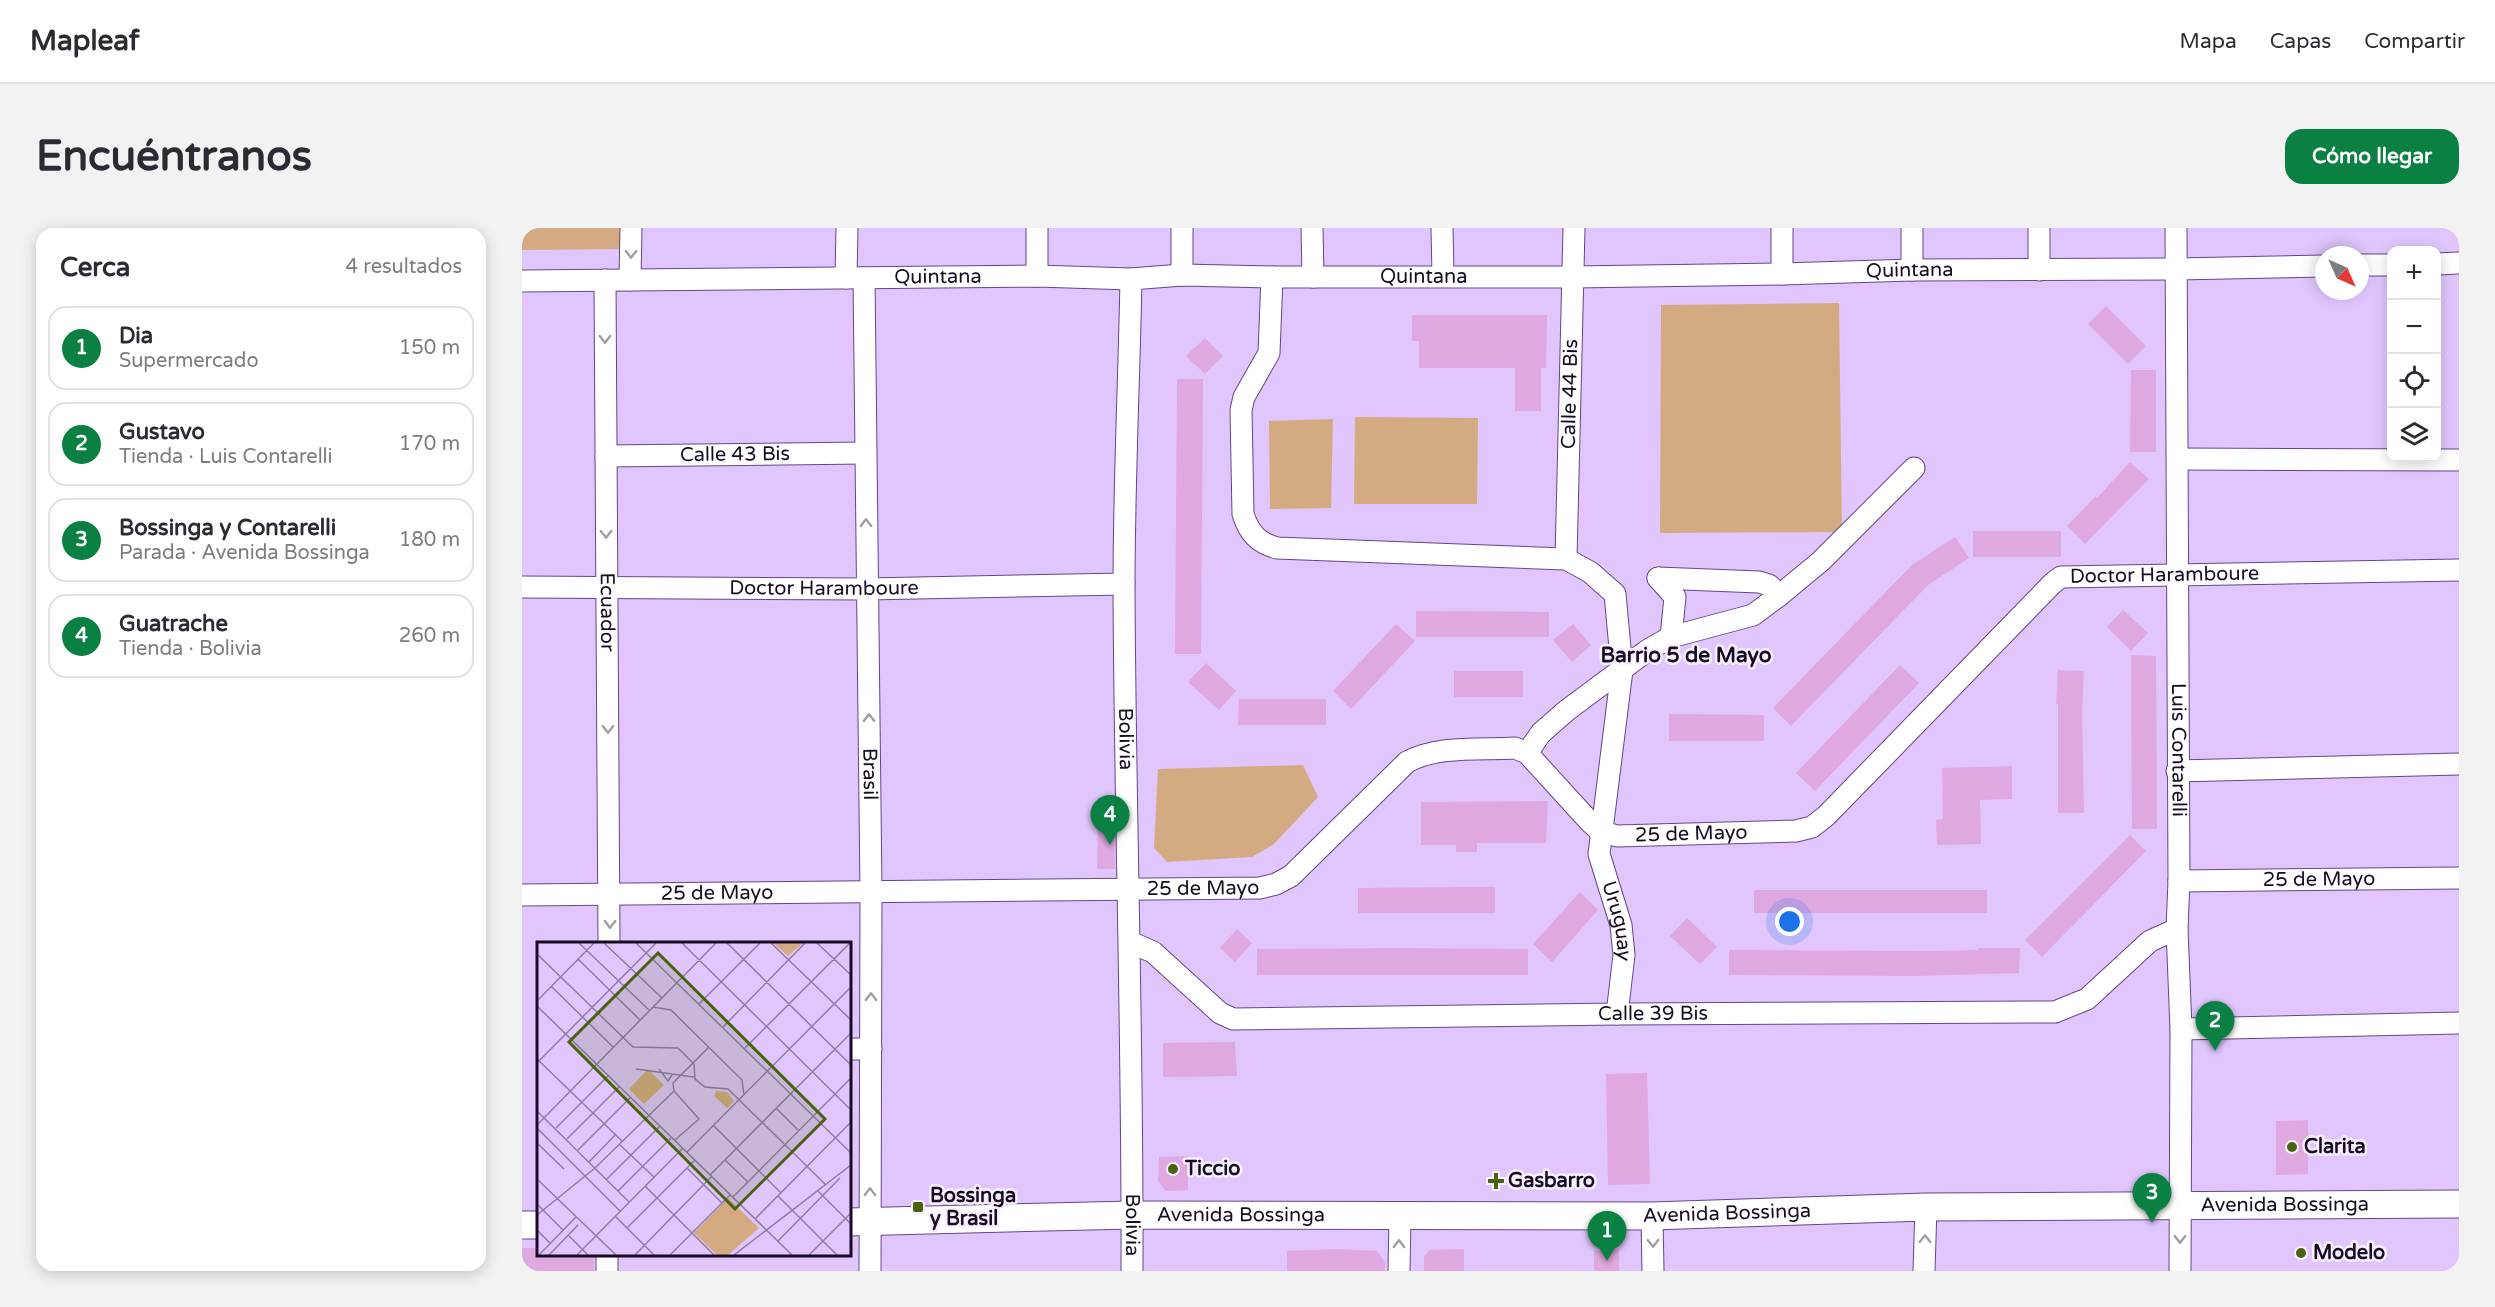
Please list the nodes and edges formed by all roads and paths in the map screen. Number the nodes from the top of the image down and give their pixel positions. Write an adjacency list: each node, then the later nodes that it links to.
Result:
1 (631, 228): 30 (street, one-way to 30)
2 (847, 228): 26 (street, Brasil)
3 (1037, 228): 22 (street)
4 (1182, 228): 21 (street)
5 (1312, 228): 24 (street)
6 (1442, 228): 23 (street)
7 (1574, 228): 25 (street, Calle 44 Bis)
8 (1782, 228): 20 (street)
9 (1912, 228): 18 (street)
10 (2038, 228): 19 (street)
11 (2176, 228): 17 (street, Luis Contarelli)
12 (2459, 263): 13 (street)
13 (2441, 264)
14 (2369, 265): 15 (street)
15 (2387, 265)
16 (2315, 266): 17 (street, Quintana)
17 (2177, 269): 19 (street, Quintana); 34 (street, Luis Contarelli)
18 (1912, 270): 19 (street, Quintana); 20 (street, Quintana)
19 (2039, 270)
20 (1782, 274): 25 (street, Quintana)
21 (1182, 275): 27 (street, Quintana); 28 (street, Quintana)
22 (1037, 276): 26 (street, Quintana); 28 (street, Quintana)
23 (1443, 276): 24 (street, Quintana); 25 (street, Quintana)
24 (1313, 277): 27 (street, Quintana)
25 (1573, 277): 37 (street, Calle 44 Bis)
26 (855, 278): 30 (street, Quintana); 32 (street, Brasil)
27 (1272, 278): 37 (street)
28 (1131, 279): 40 (street, Bolivia)
29 (605, 280): 30 (street, Quintana); 31 (street, Quintana); 33 (street, Ecuador, one-way to 33)
30 (630, 280)
31 (522, 281)
32 (865, 453): 33 (street, Calle 43 Bis); 43 (street, Brasil, one-way to 32)
33 (606, 456): 41 (street, Ecuador, one-way to 41)
34 (2178, 459): 35 (street); 39 (street, Luis Contarelli)
35 (2459, 460)
36 (1914, 468): 44 (street)
37 (1566, 559): 46 (street, Uruguay)
38 (2459, 570): 39 (street, Doctor Haramboure)
39 (2176, 575): 49 (street, Luis Contarelli); 51 (street, Doctor Haramboure)
40 (1124, 584): 43 (street, Doctor Haramboure); 54 (street, Bolivia)
41 (606, 586): 42 (street, Doctor Haramboure); 43 (street, Doctor Haramboure); 57 (street, Ecuador, one-way to 57)
42 (522, 587)
43 (867, 589): 55 (street, Brasil, one-way to 43)
44 (1780, 596): 45 (street); 45 (street)
45 (1671, 638): 46 (street)
46 (1622, 670): 47 (street); 50 (street, Uruguay)
47 (1527, 753): 50 (street); 54 (street, 25 de Mayo)
48 (2459, 764): 49 (street)
49 (2177, 771): 53 (street, Luis Contarelli)
50 (1600, 831): 51 (street, 25 de Mayo); 61 (street, Uruguay)
51 (1796, 831)
52 (2459, 878): 53 (street, 25 de Mayo)
53 (2179, 881): 58 (street, Luis Contarelli)
54 (1127, 889): 55 (street, 25 de Mayo); 60 (street, Bolivia)
55 (871, 892): 57 (street, 25 de Mayo); 65 (street, Brasil, one-way to 55)
56 (522, 895): 57 (street, 25 de Mayo)
57 (610, 895): 59 (street, Ecuador, one-way to 59)
58 (2177, 929): 61 (street, Calle 39 Bis); 63 (street, Luis Contarelli)
59 (609, 942)
60 (1130, 942): 61 (street, Calle 39 Bis); 69 (street, Bolivia)
61 (1617, 1014)
62 (2459, 1023): 63 (street)
63 (2181, 1029): 68 (street, Luis Contarelli)
64 (850, 1049): 65 (street)
65 (871, 1049): 72 (street, Brasil, one-way to 65)
66 (2459, 1204): 68 (main road, Avenida Bossinga)
67 (1926, 1207): 68 (main road, Avenida Bossinga); 70 (main road, Avenida Bossinga); 79 (street, one-way to 67)
68 (2180, 1207): 80 (street, Luis Contarelli, one-way to 80)
69 (1132, 1215): 71 (main road, Avenida Bossinga); 72 (main road, Avenida Bossinga); 76 (street, Bolivia)
70 (1652, 1216): 71 (main road, Avenida Bossinga); 78 (street, one-way to 78)
71 (1400, 1217): 77 (street, one-way to 71)
72 (860, 1222): 75 (street, Brasil)
73 (607, 1256): 74 (street)
74 (608, 1271)
75 (870, 1271)
76 (1132, 1271)
77 (1399, 1271)
78 (1653, 1271)
79 (1924, 1271)
80 (2180, 1271)

